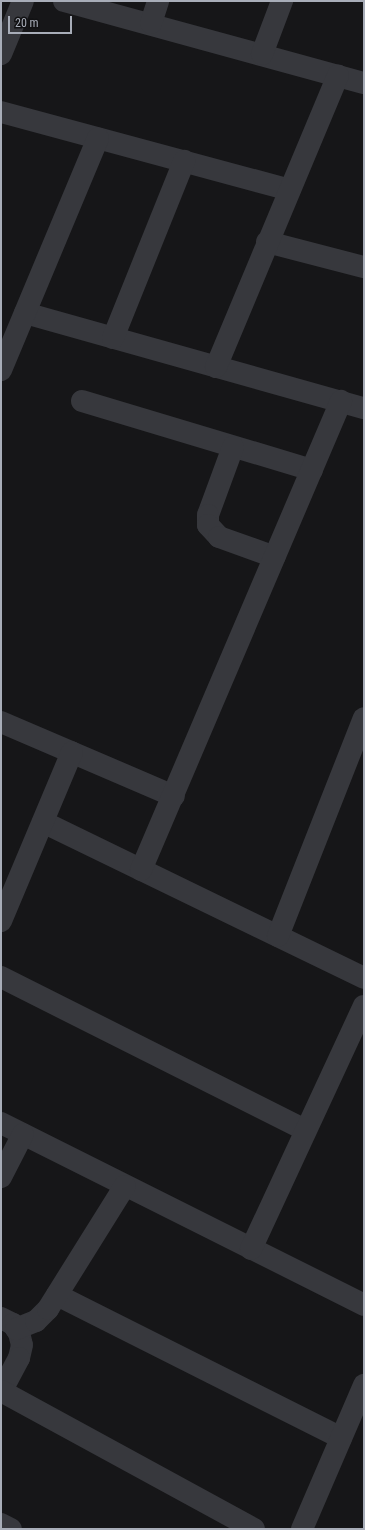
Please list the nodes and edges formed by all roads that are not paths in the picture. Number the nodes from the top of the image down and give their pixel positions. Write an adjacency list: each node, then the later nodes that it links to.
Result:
1 (23, 1): 6 (street)
2 (64, 1): 5 (street)
3 (158, 1): 5 (street)
4 (282, 1): 7 (street)
5 (151, 23): 7 (street)
6 (1, 54)
7 (262, 54): 8 (street)
8 (338, 76): 9 (street); 13 (street)
9 (364, 83)
10 (1, 112): 11 (street)
11 (98, 138): 12 (street); 16 (street)
12 (184, 161): 13 (street); 17 (street)
13 (290, 190): 14 (street)
14 (267, 242): 15 (street); 18 (street)
15 (364, 267)
16 (25, 313): 17 (street); 19 (street)
17 (113, 338): 18 (street)
18 (216, 367): 21 (street)
19 (1, 370)
20 (82, 401): 23 (street)
21 (341, 401): 22 (street); 24 (street)
22 (364, 408)
23 (233, 447): 24 (street); 25 (street)
24 (312, 470): 25 (street)
25 (276, 557): 29 (street)
26 (364, 718): 33 (street)
27 (1, 722): 28 (street)
28 (72, 752): 29 (street); 30 (street)
29 (174, 796): 31 (street)
30 (43, 822): 31 (street); 32 (street)
31 (141, 870): 33 (street)
32 (1, 921)
33 (278, 936): 35 (street)
34 (1, 977): 38 (street)
35 (364, 978)
36 (364, 1006): 38 (street)
37 (1, 1123): 39 (street)
38 (305, 1130): 42 (street)
39 (23, 1134): 40 (street); 41 (street)
40 (1, 1178)
41 (125, 1186): 42 (street); 43 (street)
42 (251, 1249): 44 (street)
43 (57, 1295): 45 (street); 48 (street)
44 (364, 1306)
45 (8, 1323): 47 (street)
46 (364, 1385): 48 (street)
47 (1, 1392): 51 (street)
48 (341, 1438): 52 (street)
49 (1, 1524): 50 (street)
50 (11, 1529)
51 (254, 1529)
52 (302, 1529)

